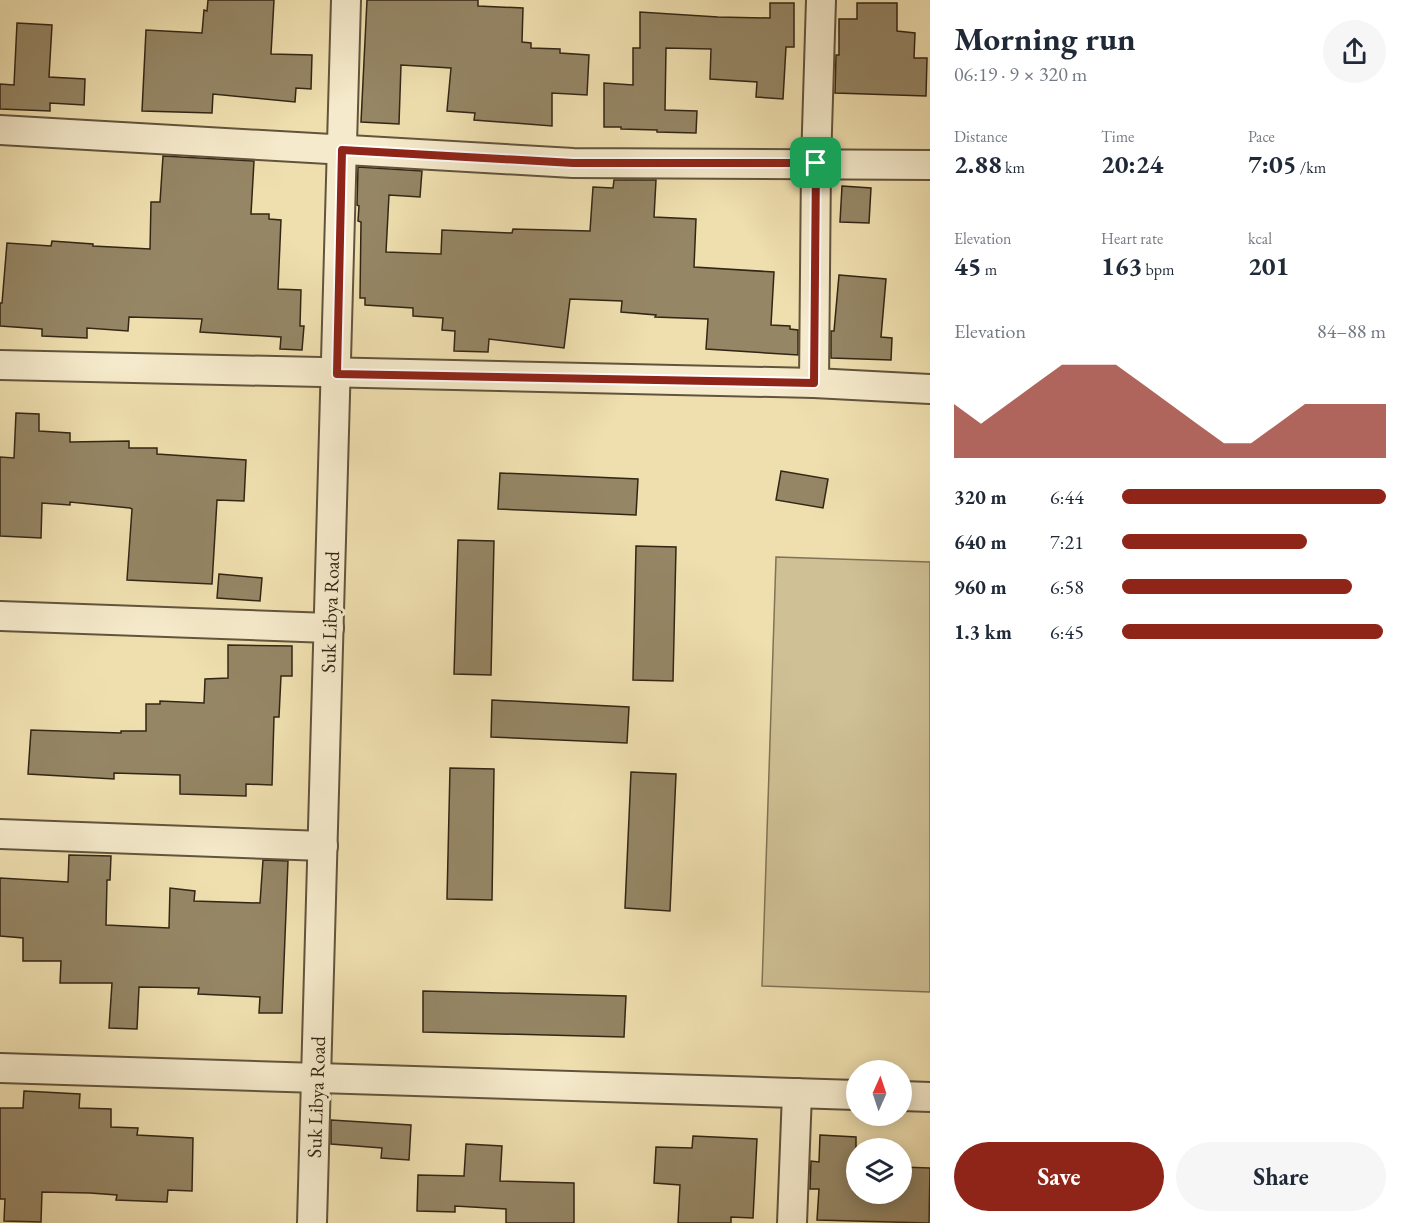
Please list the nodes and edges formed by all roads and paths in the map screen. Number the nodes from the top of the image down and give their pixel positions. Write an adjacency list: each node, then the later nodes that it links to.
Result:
1 (346, 0): 4 (street, Suk Libya Road)
2 (821, 0): 5 (street)
3 (0, 130): 4 (street)
4 (342, 150): 5 (street); 8 (street, Suk Libya Road)
5 (816, 163): 6 (street); 9 (street)
6 (930, 165)
7 (0, 366): 8 (street)
8 (337, 374): 9 (street); 12 (street, Suk Libya Road)
9 (814, 383): 10 (street)
10 (930, 389)
11 (0, 616): 12 (street)
12 (329, 628): 14 (street, Suk Libya Road)
13 (0, 834): 14 (street)
14 (323, 846): 16 (street, Suk Libya Road)
15 (0, 1068): 16 (street)
16 (316, 1078): 17 (street); 21 (street, Suk Libya Road)
17 (797, 1093): 18 (street); 22 (street)
18 (846, 1095)
19 (912, 1096): 20 (street)
20 (930, 1097)
21 (312, 1223)
22 (792, 1223)

